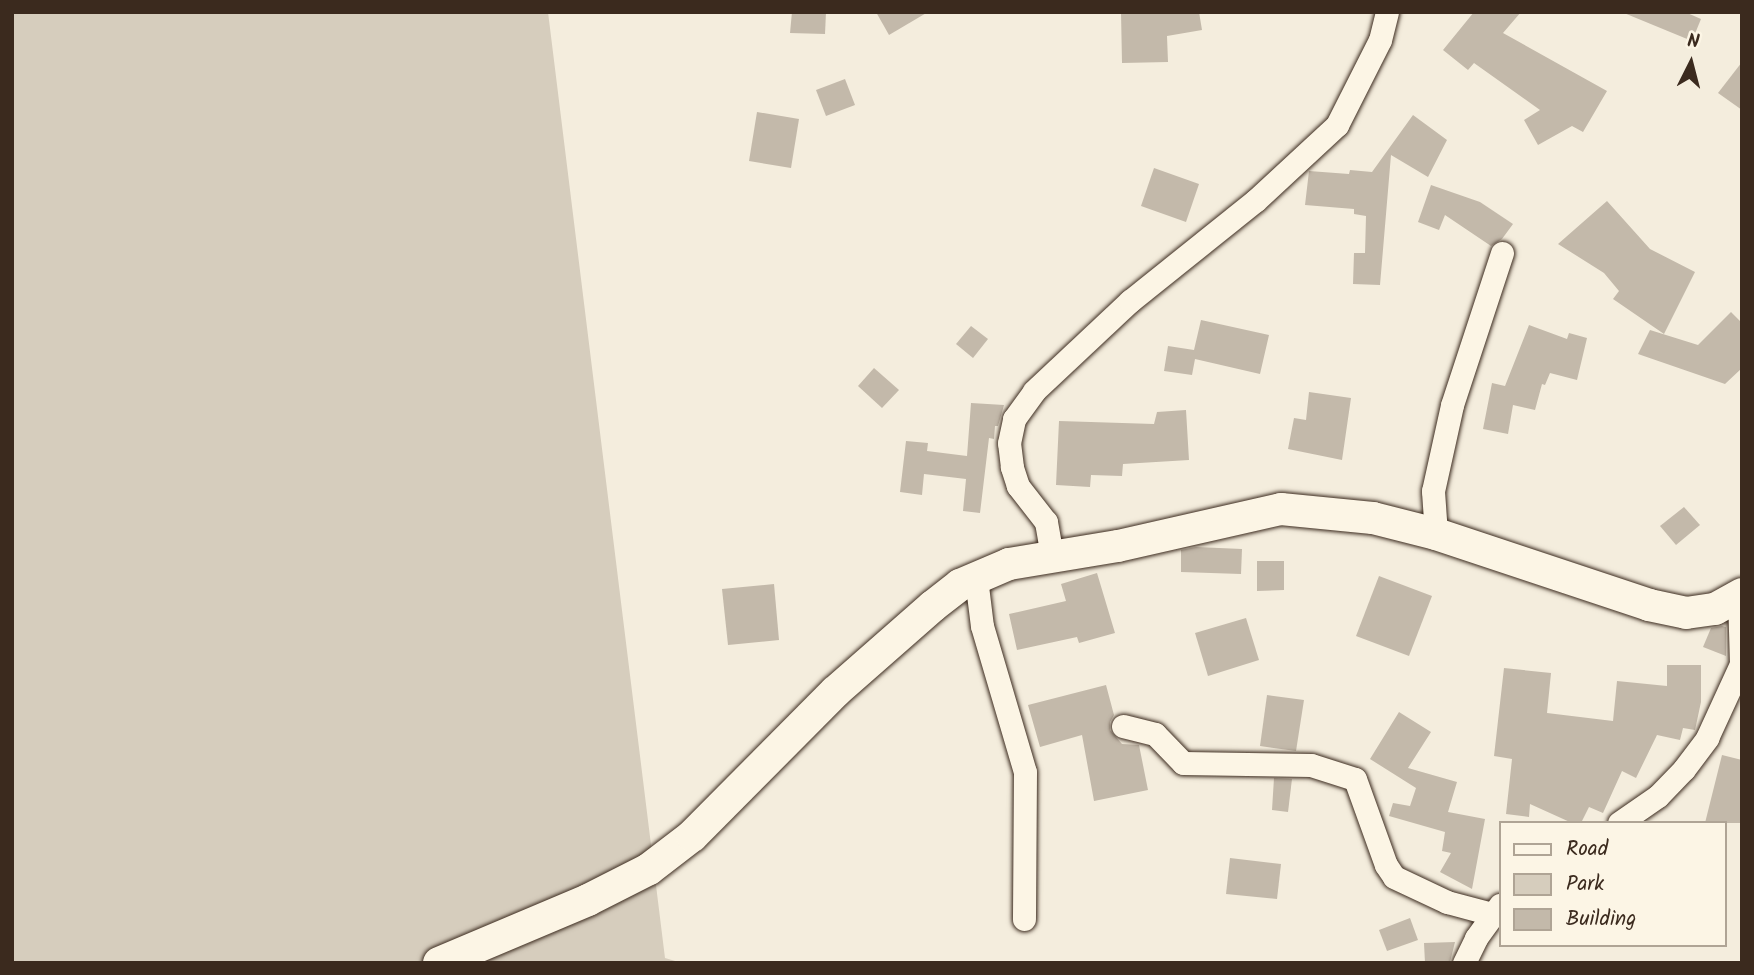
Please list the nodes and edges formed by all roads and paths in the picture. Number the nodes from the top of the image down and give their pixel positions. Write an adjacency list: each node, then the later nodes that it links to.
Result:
1 (1387, 12): 4 (street)
2 (1502, 253): 3 (street)
3 (1436, 534): 4 (main road); 6 (main road)
4 (1052, 556): 5 (main road)
5 (976, 578): 10 (street); 11 (main road)
6 (1740, 595): 8 (street)
7 (1123, 726): 9 (street)
8 (1622, 821)
9 (1496, 910): 12 (street)
10 (1024, 919)
11 (439, 963)
12 (1464, 963)

